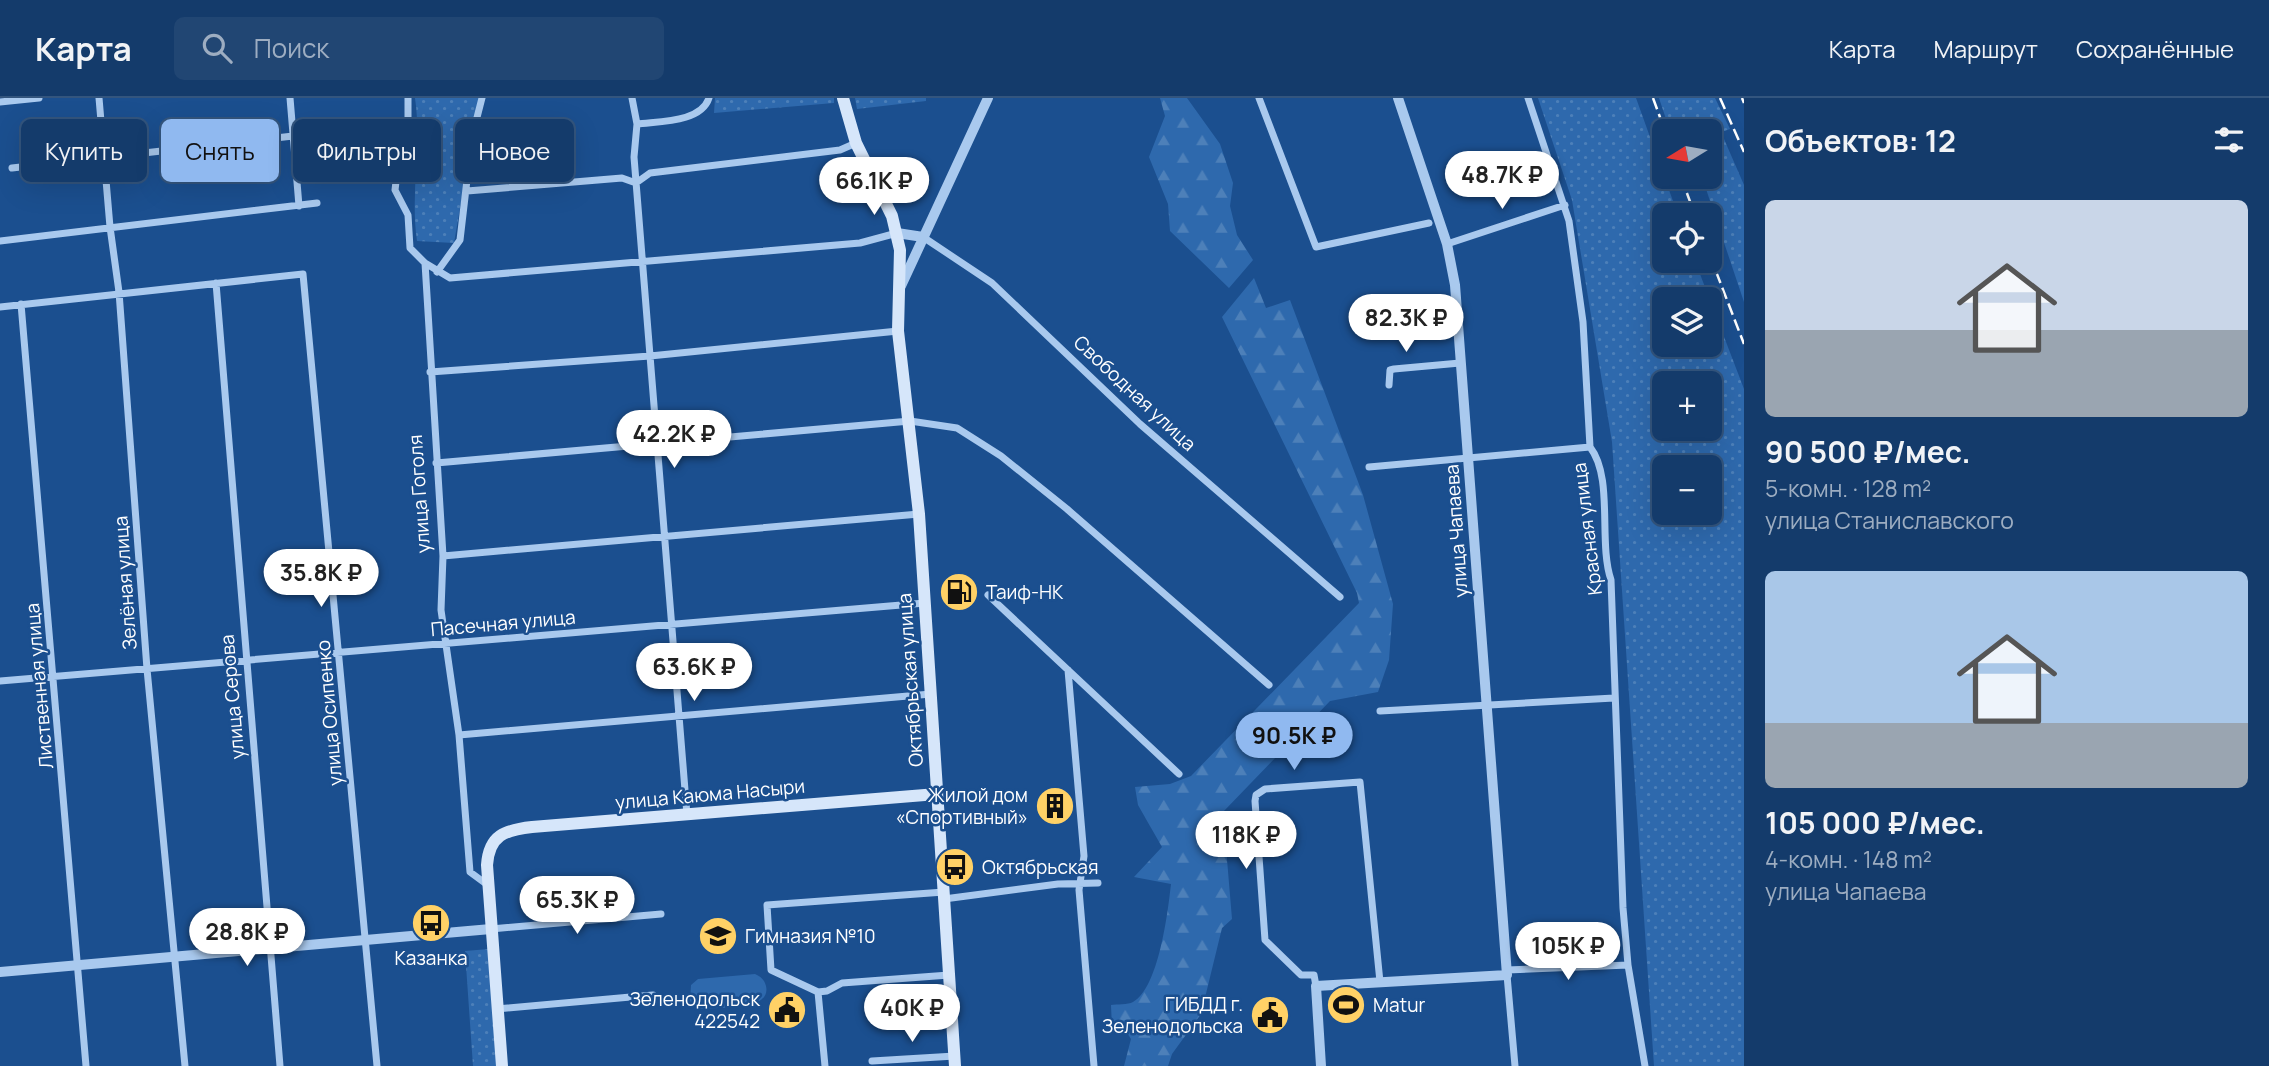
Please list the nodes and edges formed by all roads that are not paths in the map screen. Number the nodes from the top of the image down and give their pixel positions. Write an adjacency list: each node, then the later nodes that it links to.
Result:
1 (39, 98): 13 (street)
2 (99, 98): 14 (street, Зелёная улица)
3 (290, 98): 16 (street)
4 (408, 98): 34 (street, улица Гоголя)
5 (482, 98): 24 (street)
6 (632, 98): 15 (street)
7 (709, 98): 15 (street)
8 (843, 98): 17 (main road, Октябрьская улица)
9 (988, 98): 31 (street, Октябрьская улица)
10 (1259, 98): 28 (street)
11 (1398, 98): 33 (street, улица Чапаева)
12 (1528, 98): 26 (street, Красная улица)
13 (0, 102)
14 (101, 119)
15 (637, 124): 23 (street)
16 (293, 136): 18 (street)
17 (856, 143): 23 (street); 30 (main road, Октябрьская улица)
18 (147, 154)
19 (21, 167): 20 (street)
20 (12, 168)
21 (106, 182): 29 (street, Зелёная улица)
22 (297, 182): 27 (street)
23 (636, 183): 24 (street); 35 (street)
24 (467, 191): 36 (street)
25 (317, 203): 27 (street)
26 (1565, 205): 33 (street); 49 (street, Красная улица)
27 (299, 206): 29 (street)
28 (1429, 223)
29 (110, 227): 32 (street); 38 (street, Зелёная улица)
30 (897, 233): 31 (street, Свободная улица); 35 (street); 39 (main road, Октябрьская улица)
31 (923, 237): 39 (street, Октябрьская улица); 57 (street, Свободная улица)
32 (0, 241)
33 (1447, 244): 44 (street, улица Чапаева)
34 (425, 263): 36 (street); 45 (street, улица Гоголя)
35 (643, 264): 36 (street); 43 (street)
36 (437, 272)
37 (216, 283): 38 (street); 61 (street, улица Осипенко); 62 (street, улица Серова)
38 (119, 292): 40 (street); 63 (street, Зелёная улица)
39 (899, 292): 42 (main road, Октябрьская улица)
40 (21, 304): 41 (street); 65 (street, Лиственная улица)
41 (0, 307)
42 (898, 331): 43 (street); 47 (main road, Октябрьская улица)
43 (650, 356): 45 (street); 48 (street)
44 (1461, 363): 46 (street); 50 (street, улица Чапаева)
45 (430, 372): 51 (street, улица Гоголя)
46 (1389, 385)
47 (910, 421): 48 (street); 53 (main road, Октябрьская улица); 67 (street)
48 (658, 445): 51 (street); 54 (street)
49 (1590, 447): 50 (street); 69 (street, Красная улица)
50 (1468, 459): 52 (street); 70 (street, улица Чапаева)
51 (436, 463): 55 (street, улица Гоголя)
52 (1369, 467)
53 (919, 513): 54 (street); 58 (main road, Октябрьская улица)
54 (666, 537): 55 (street); 59 (street)
55 (443, 556): 60 (street, улица Гоголя)
56 (988, 595): 64 (street)
57 (1340, 597)
58 (925, 603): 59 (street, Пасечная улица); 68 (main road, Октябрьская улица)
59 (673, 624): 60 (street, Пасечная улица); 72 (street)
60 (446, 643): 61 (street, Пасечная улица); 73 (street, улица Гоголя)
61 (339, 652): 62 (street, Пасечная улица); 83 (street, улица Осипенко)
62 (245, 660): 63 (street, Пасечная улица); 84 (street, улица Серова)
63 (147, 669): 65 (street, Пасечная улица); 85 (street, Зелёная улица)
64 (1068, 670): 74 (street); 78 (street)
65 (55, 676): 66 (street, Пасечная улица); 87 (street, Лиственная улица)
66 (0, 681)
67 (1269, 685)
68 (931, 694): 72 (street); 75 (main road, Октябрьская улица)
69 (1614, 698): 70 (street); 86 (street, Красная улица)
70 (1488, 706): 71 (street); 89 (street, улица Чапаева)
71 (1380, 711)
72 (681, 718): 73 (street); 76 (street)
73 (459, 735): 79 (street, улица Гоголя)
74 (1179, 774)
75 (937, 794): 76 (main road, улица Каюма Насыри); 80 (main road, Октябрьская улица)
76 (687, 816): 79 (main road, улица Каюма Насыри)
77 (1098, 883): 78 (street)
78 (1079, 884): 80 (street); 104 (street)
79 (489, 887): 82 (main road)
80 (944, 895): 90 (main road, Октябрьская улица); 93 (street)
81 (661, 914): 82 (street)
82 (491, 929): 83 (street); 95 (main road)
83 (366, 941): 84 (street); 101 (street, улица Осипенко)
84 (270, 951): 85 (street); 100 (street, улица Серова)
85 (177, 958): 87 (street); 99 (street, Зелёная улица)
86 (1628, 965): 89 (street); 107 (street, Красная улица)
87 (77, 966): 88 (street); 98 (street, Лиственная улица)
88 (0, 972)
89 (1507, 973): 91 (street); 106 (street)
90 (949, 975): 93 (street); 97 (main road, Октябрьская улица)
91 (1380, 982): 92 (street); 92 (street)
92 (1316, 986): 105 (street)
93 (818, 992): 103 (street)
94 (653, 996): 95 (street)
95 (497, 1009): 102 (main road)
96 (872, 1060): 97 (street)
97 (955, 1061)
98 (86, 1066)
99 (185, 1066)
100 (280, 1066)
101 (377, 1066)
102 (502, 1066)
103 (825, 1066)
104 (1094, 1066)
105 (1321, 1066)
106 (1515, 1066)
107 (1645, 1066)

